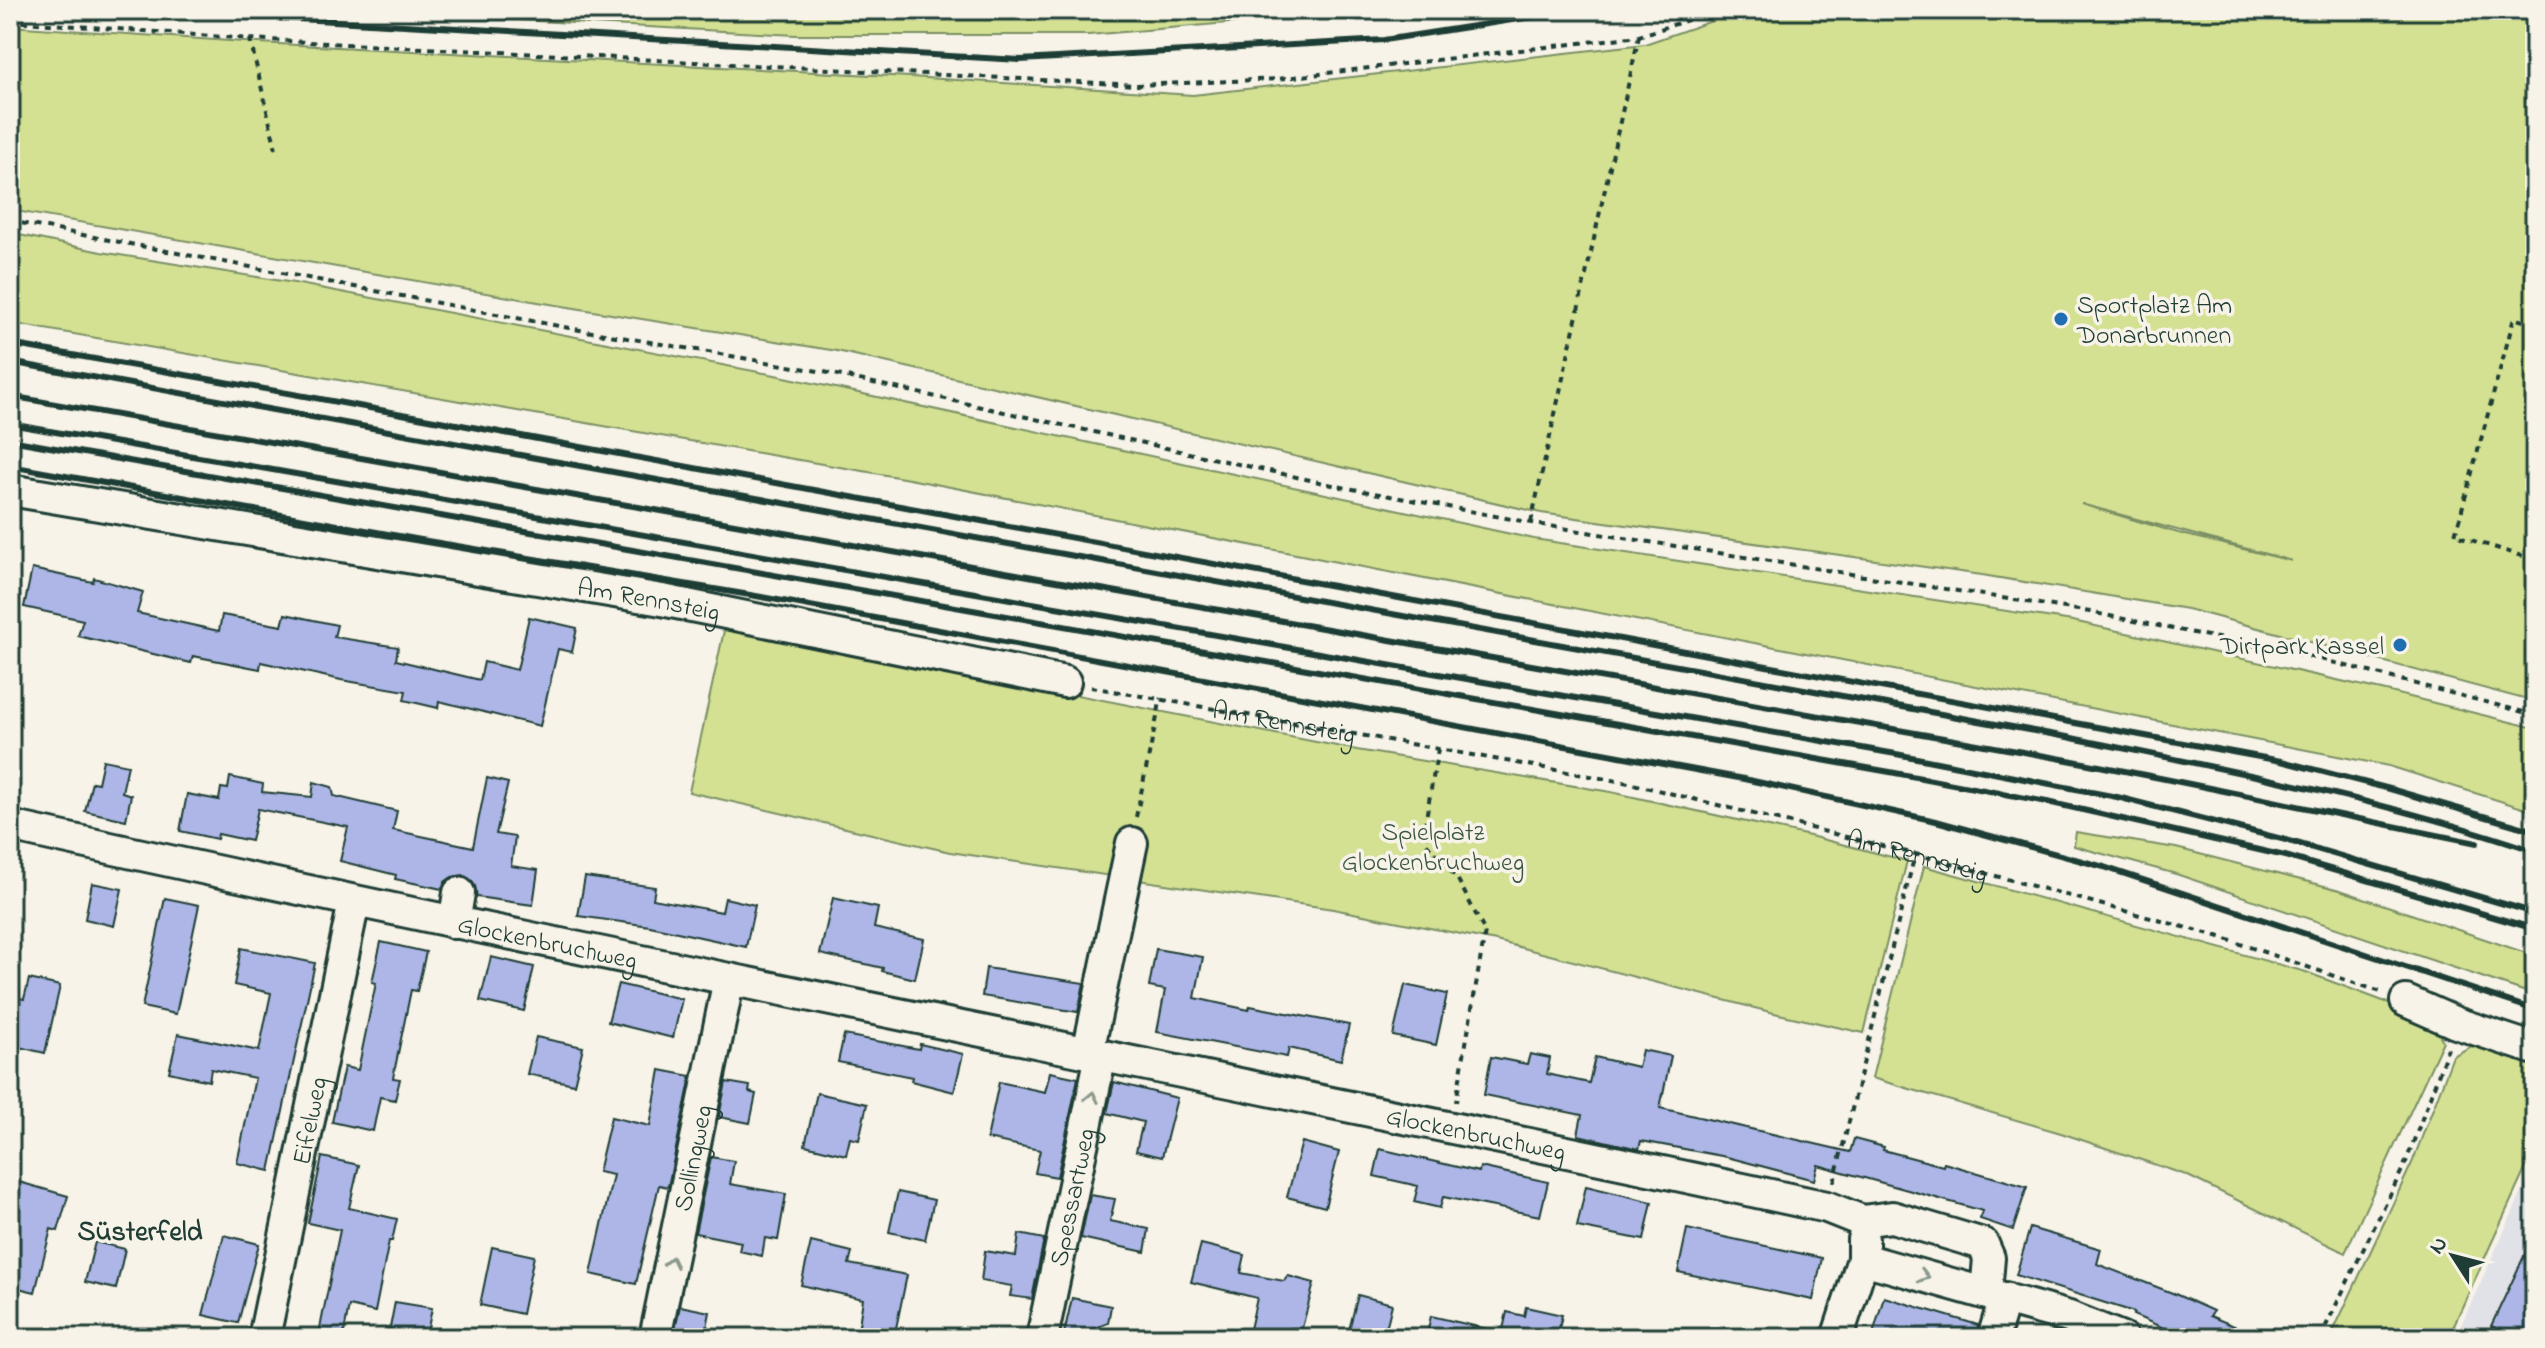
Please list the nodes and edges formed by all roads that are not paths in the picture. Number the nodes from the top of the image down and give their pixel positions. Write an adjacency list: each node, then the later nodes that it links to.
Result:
1 (10, 490): 2 (street, Am Rennsteig)
2 (1065, 682)
3 (10, 826): 6 (street, Glockenbruchweg)
4 (1132, 843): 11 (street)
5 (459, 893): 7 (street)
6 (354, 902): 7 (street, Glockenbruchweg); 15 (street, Eifelweg)
7 (454, 923): 8 (street, Glockenbruchweg)
8 (729, 979): 11 (street, Glockenbruchweg); 16 (street, Sollingweg, one-way to 8)
9 (2406, 1001): 10 (street)
10 (2535, 1049)
11 (1095, 1053): 12 (street, Glockenbruchweg); 17 (street, Spessartweg, one-way to 11)
12 (1862, 1221): 13 (street); 14 (street, Glockenbruchweg)
13 (1863, 1259): 14 (street, one-way to 14); 18 (street)
14 (1995, 1296): 19 (street); 20 (street)
15 (264, 1338)
16 (655, 1338)
17 (1042, 1338)
18 (1837, 1338)
19 (1993, 1338)
20 (2122, 1338)

